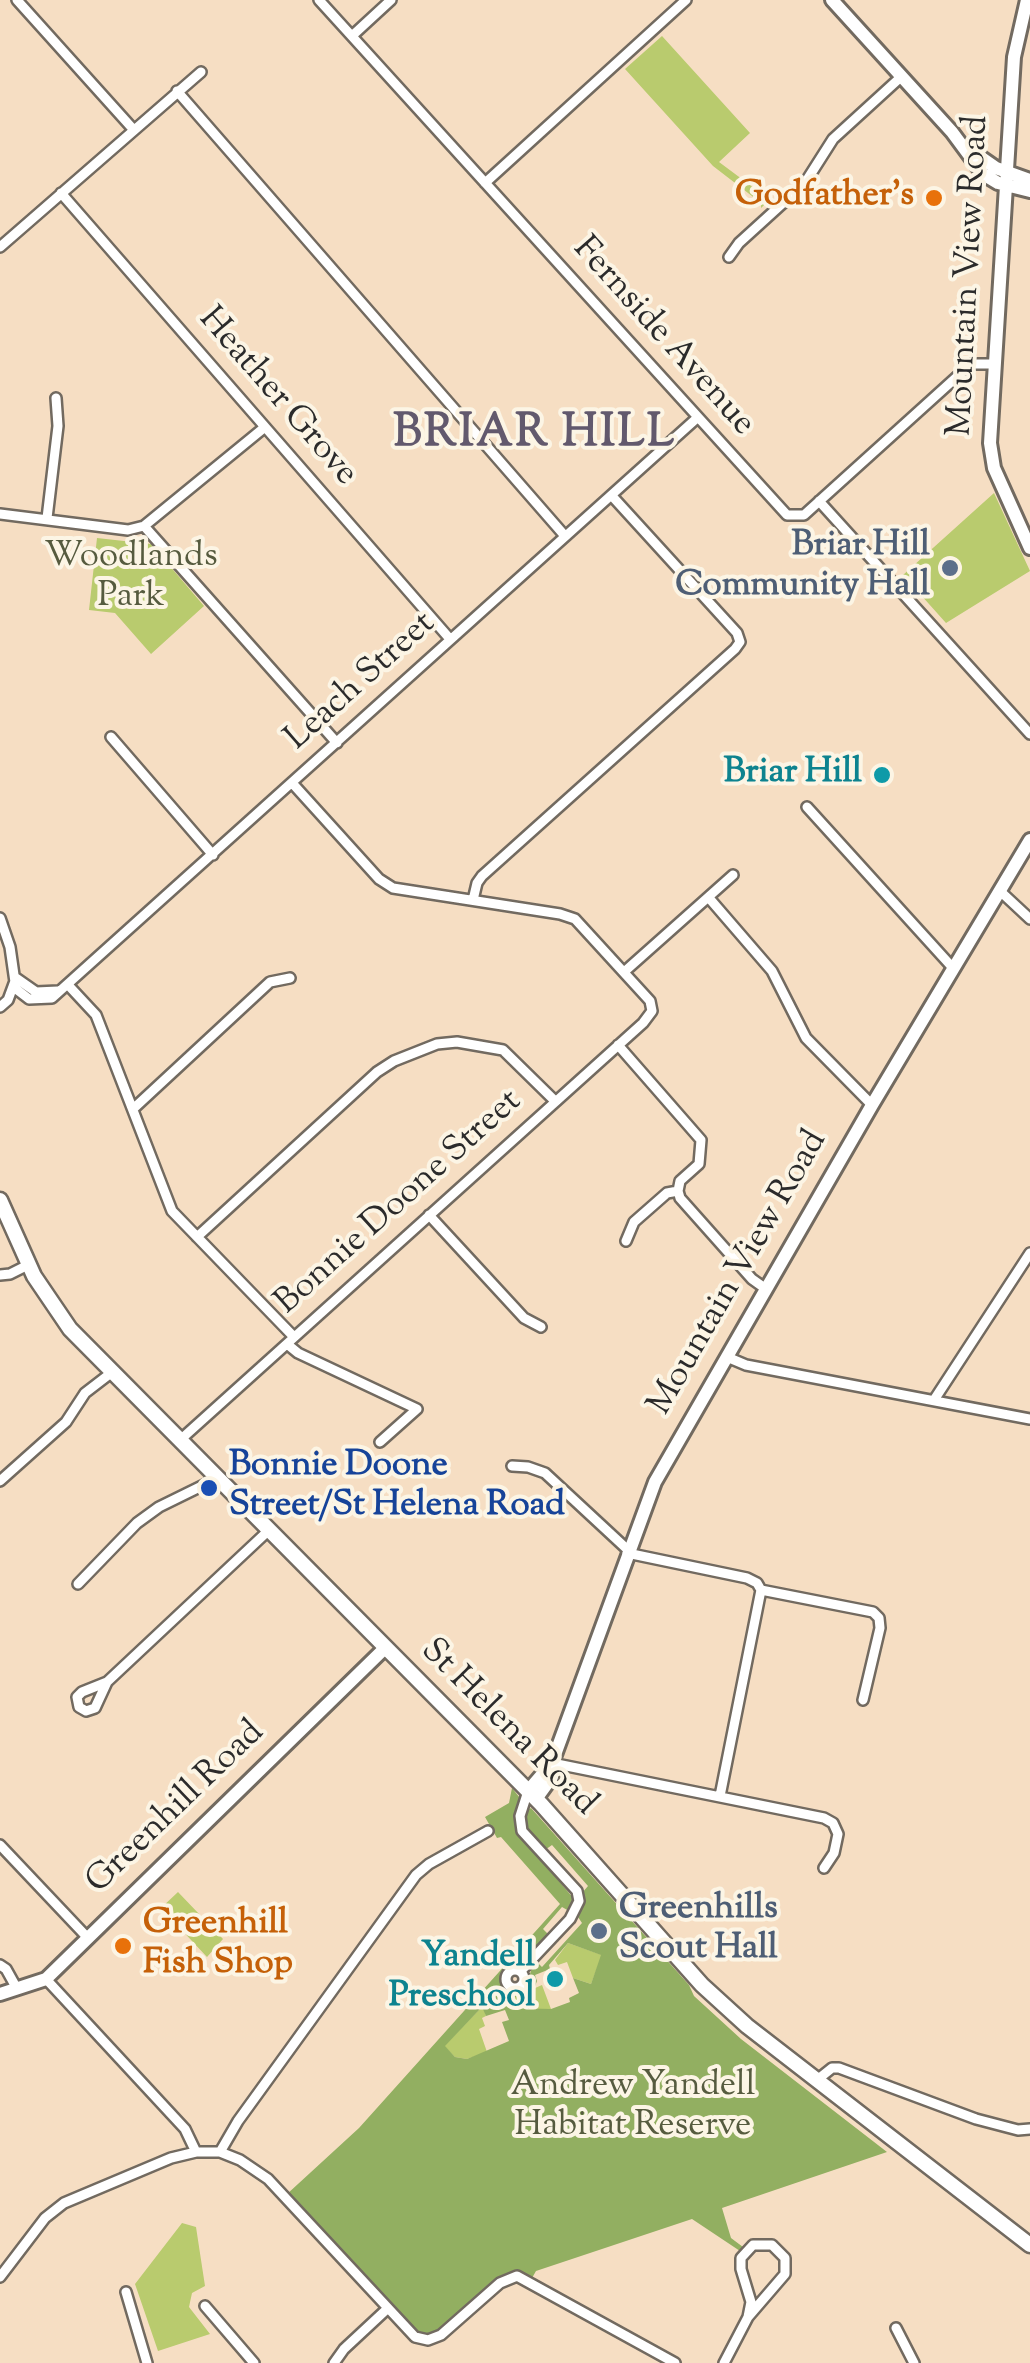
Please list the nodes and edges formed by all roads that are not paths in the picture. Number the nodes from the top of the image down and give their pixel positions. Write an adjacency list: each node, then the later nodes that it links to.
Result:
1 (17, 0): 11 (street)
2 (319, 0): 7 (street, Fernside Avenue)
3 (391, 0): 7 (street)
4 (686, 0): 17 (street)
5 (832, 0): 9 (street)
6 (1028, 0): 12 (street, Mountain View Road)
7 (352, 35): 17 (street, Fernside Avenue)
8 (200, 72): 10 (street)
9 (902, 76): 13 (street); 21 (street)
10 (178, 92): 11 (street); 32 (street)
11 (132, 129): 19 (street)
12 (1009, 144): 14 (street); 15 (street, Mountain View Road)
13 (963, 145): 14 (street); 15 (street)
14 (978, 154): 15 (street)
15 (1006, 179): 16 (street); 18 (street); 22 (street, Mountain View Road)
16 (1030, 180)
17 (486, 183): 24 (street, Fernside Avenue)
18 (1030, 190)
19 (61, 193): 20 (street); 25 (street, Heather Grove)
20 (0, 247)
21 (729, 257)
22 (995, 364): 27 (street); 33 (street, Mountain View Road)
23 (56, 398): 29 (street)
24 (697, 418): 26 (street, Leach Street); 27 (street, Fernside Avenue)
25 (265, 427): 31 (street); 34 (street, Heather Grove)
26 (612, 496): 32 (street, Leach Street); 45 (street)
27 (819, 501): 35 (street)
28 (1, 514): 29 (street); 30 (street)
29 (48, 518): 31 (street)
30 (0, 526)
31 (144, 526): 37 (street)
32 (565, 536): 34 (street, Leach Street)
33 (1030, 548)
34 (450, 639): 37 (street, Leach Street)
35 (1030, 734)
36 (111, 737): 41 (street)
37 (337, 743): 38 (street, Leach Street)
38 (293, 784): 41 (street, Leach Street); 45 (street)
39 (807, 807): 48 (street)
40 (1030, 840): 43 (street, Mountain View Road)
41 (213, 855): 52 (street, Leach Street)
42 (732, 875): 44 (street)
43 (1000, 892): 47 (street); 48 (street, Mountain View Road)
44 (708, 898): 49 (street); 56 (street)
45 (473, 900): 49 (street)
46 (0, 918): 50 (street)
47 (1030, 919)
48 (953, 968): 56 (street, Mountain View Road)
49 (624, 972): 54 (street, Bonnie Doone Street)
50 (16, 978): 52 (street); 53 (street)
51 (290, 978): 57 (street)
52 (67, 988): 57 (street)
53 (0, 1008)
54 (618, 1045): 55 (street, Bonnie Doone Street); 58 (street)
55 (555, 1101): 60 (street, Bonnie Doone Street); 61 (street)
56 (872, 1105): 66 (street, Mountain View Road)
57 (133, 1109): 61 (street)
58 (678, 1191): 62 (street); 66 (street)
59 (0, 1200): 64 (main road, St Helena Road)
60 (429, 1215): 67 (street); 68 (street, Bonnie Doone Street)
61 (197, 1237): 68 (street)
62 (626, 1241)
63 (1030, 1253): 71 (street)
64 (28, 1265): 65 (street); 70 (main road, St Helena Road)
65 (0, 1274)
66 (766, 1289): 69 (street, Mountain View Road)
67 (541, 1327)
68 (290, 1341): 73 (street, Bonnie Doone Street); 74 (street)
69 (726, 1357): 71 (street); 79 (street, Mountain View Road)
70 (111, 1373): 73 (main road, St Helena Road); 77 (street)
71 (934, 1400): 72 (street)
72 (1030, 1419)
73 (179, 1441): 76 (main road, St Helena Road)
74 (380, 1442)
75 (512, 1466): 79 (street)
76 (216, 1479): 78 (main road, St Helena Road); 80 (street)
77 (0, 1481)
78 (268, 1531): 82 (main road, St Helena Road); 83 (street)
79 (628, 1552): 81 (street); 85 (street, Mountain View Road)
80 (78, 1584)
81 (761, 1590): 84 (street); 86 (street)
82 (385, 1648): 87 (main road, St Helena Road); 91 (street, Greenhill Road)
83 (107, 1682)
84 (862, 1700)
85 (552, 1762): 86 (street); 87 (street, Mountain View Road)
86 (720, 1796): 90 (street)
87 (530, 1798): 93 (street); 97 (main road, St Helena Road)
88 (488, 1831): 100 (street)
89 (0, 1844): 91 (street)
90 (824, 1868)
91 (87, 1938): 94 (street, Greenhill Road)
92 (0, 1966): 95 (street)
93 (521, 1971)
94 (46, 1979): 95 (street); 99 (street)
95 (16, 1987): 96 (street)
96 (0, 1994)
97 (817, 2080): 98 (street); 101 (main road, St Helena Road)
98 (1030, 2130)
99 (196, 2152): 100 (street); 102 (street)
100 (220, 2152): 105 (street)
101 (1030, 2245)
102 (0, 2277)
103 (126, 2292): 108 (street)
104 (205, 2306): 109 (street)
105 (387, 2309): 110 (street); 111 (street)
106 (748, 2317): 106 (street); 112 (street)
107 (896, 2328): 113 (street)
108 (147, 2363)
109 (254, 2363)
110 (334, 2363)
111 (674, 2363)
112 (722, 2363)
113 (914, 2363)

